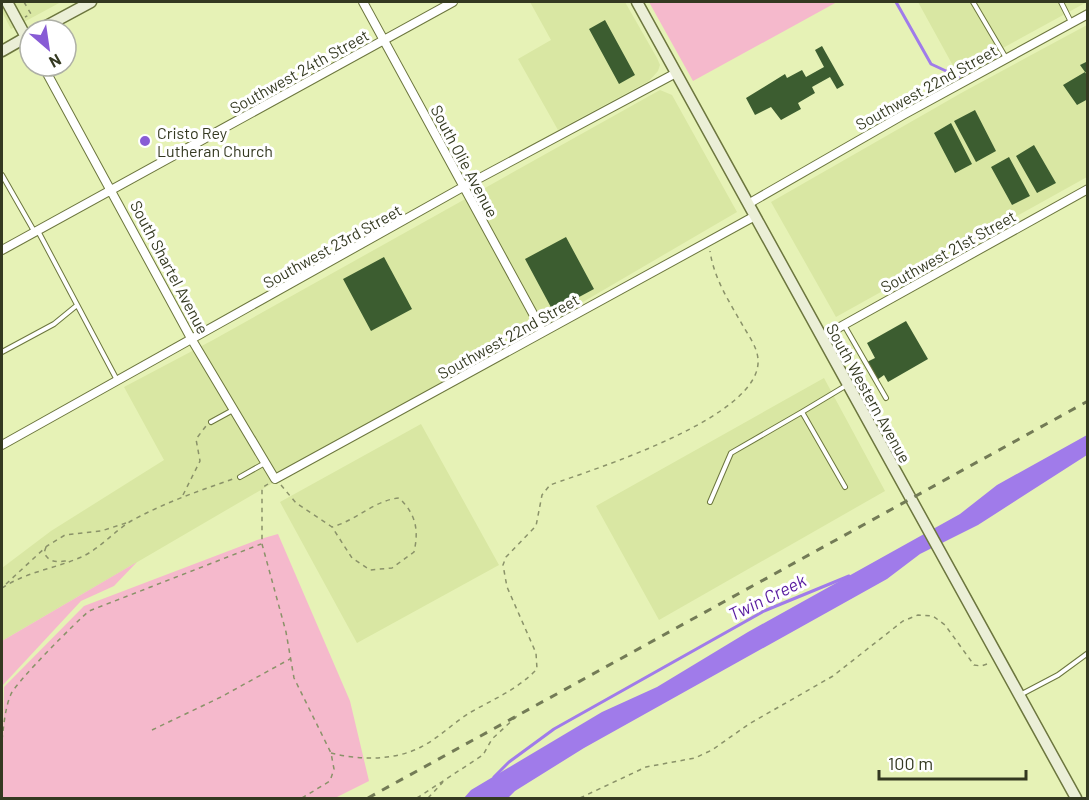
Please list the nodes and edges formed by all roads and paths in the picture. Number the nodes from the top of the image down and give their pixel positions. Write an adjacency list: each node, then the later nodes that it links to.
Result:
1 (7, 2): 12 (main road)
2 (24, 2): 10 (path)
3 (91, 2): 11 (main road)
4 (363, 2): 14 (street, South Olie Avenue)
5 (453, 2): 14 (street, Southwest 24th Street)
6 (637, 2): 18 (main road, South Western Avenue)
7 (972, 2): 17 (lane)
8 (1061, 2): 13 (lane)
9 (1088, 14): 13 (street, Southwest 22nd Street)
10 (24, 18)
11 (61, 18)
12 (18, 21)
13 (1071, 23): 17 (street, Southwest 22nd Street)
14 (384, 39): 21 (street, South Olie Avenue); 23 (street, Southwest 24th Street)
15 (18, 43): 16 (main road)
16 (2, 51)
17 (1006, 58): 24 (street, Southwest 22nd Street)
18 (676, 73): 21 (street, Southwest 23rd Street); 24 (main road, South Western Avenue)
19 (50, 78): 23 (street, South Shartel Avenue)
20 (2, 176): 26 (lane)
21 (463, 187): 31 (street, South Olie Avenue); 33 (street, Southwest 23rd Street)
22 (1088, 189): 30 (street, Southwest 21st Street)
23 (111, 190): 26 (street, Southwest 24th Street); 33 (street, South Shartel Avenue)
24 (748, 204): 25 (main road, South Western Avenue)
25 (755, 216): 27 (street, Southwest 22nd Street); 32 (main road, South Western Avenue)
26 (36, 231): 28 (street, Southwest 24th Street); 29 (lane)
27 (708, 242): 31 (street, Southwest 22nd Street); 61 (path)
28 (2, 250)
29 (76, 306): 34 (lane); 35 (lane)
30 (844, 325): 32 (street, Southwest 21st Street); 37 (lane)
31 (543, 332): 44 (street, Southwest 22nd Street)
32 (822, 337): 36 (main road, South Western Avenue)
33 (192, 340): 35 (street, Southwest 23rd Street); 38 (street, South Shartel Avenue)
34 (2, 352)
35 (118, 381): 41 (street, Southwest 23rd Street)
36 (848, 384): 39 (lane); 56 (main road, South Western Avenue)
37 (886, 398)
38 (233, 410): 40 (lane); 42 (street, South Shartel Avenue)
39 (802, 412): 45 (lane); 47 (lane)
40 (211, 422): 46 (path)
41 (2, 445)
42 (266, 463): 43 (lane); 44 (street, South Shartel Avenue)
43 (240, 477): 46 (path)
44 (275, 479): 49 (path); 50 (path)
45 (845, 487)
46 (182, 496): 48 (path)
47 (710, 502)
48 (129, 522): 51 (path); 52 (path)
49 (332, 528): 49 (path)
50 (262, 544): 55 (path); 60 (path)
51 (47, 546): 52 (path); 53 (path)
52 (70, 561): 53 (path)
53 (2, 587)
54 (1088, 653): 57 (lane)
55 (291, 659): 59 (path); 61 (path)
56 (999, 659): 57 (main road, South Western Avenue); 66 (path)
57 (1020, 696): 67 (main road, South Western Avenue)
58 (517, 716): 62 (path)
59 (152, 729)
60 (2, 740)
61 (331, 753): 63 (path)
62 (446, 780): 64 (path); 65 (path)
63 (302, 798)
64 (417, 798)
65 (428, 798)
66 (579, 798)
67 (1076, 798)

